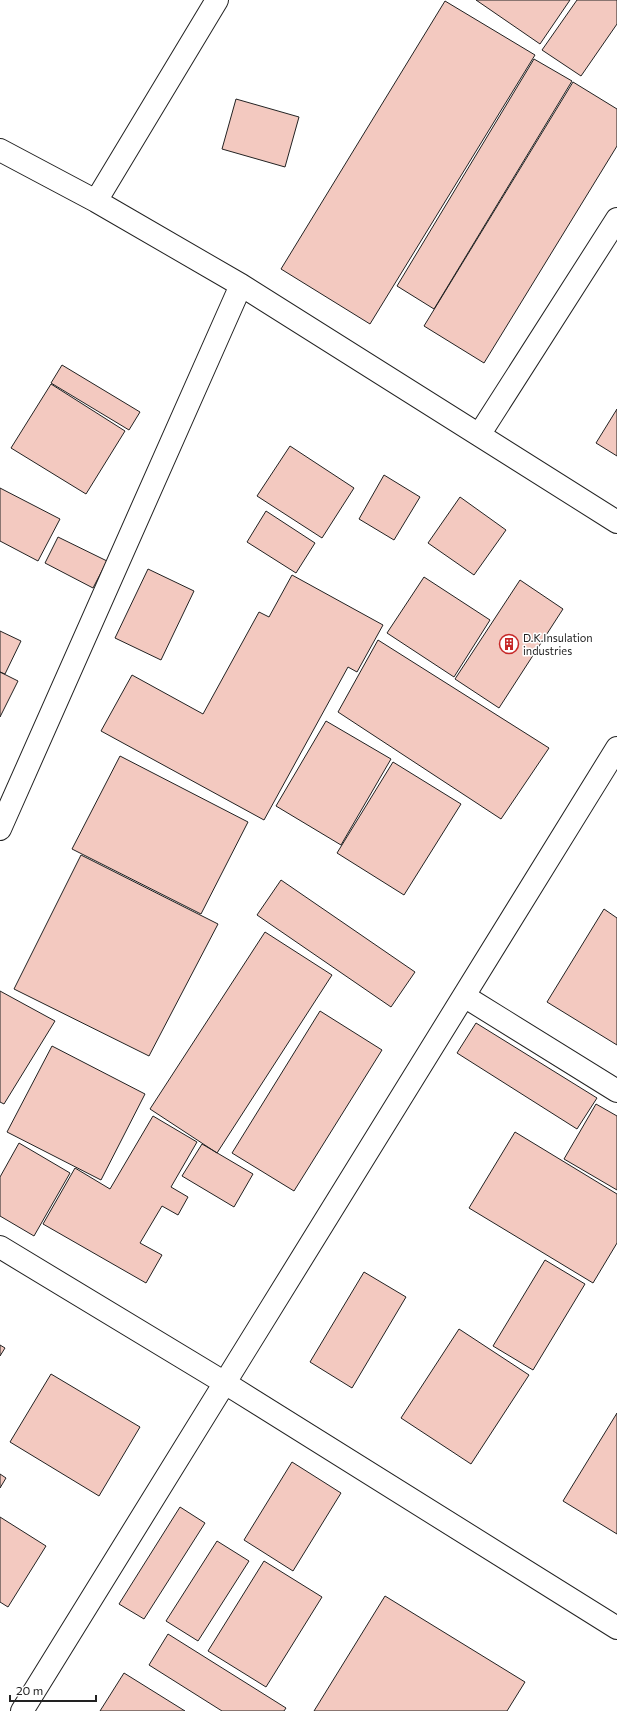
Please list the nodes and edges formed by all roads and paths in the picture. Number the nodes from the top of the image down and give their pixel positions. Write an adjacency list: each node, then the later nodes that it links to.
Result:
1 (217, 0): 3 (street)
2 (0, 150): 3 (street)
3 (96, 202): 5 (street)
4 (617, 219): 6 (street)
5 (241, 285): 6 (street); 9 (street)
6 (479, 435): 7 (street)
7 (617, 522)
8 (617, 748): 10 (street)
9 (0, 829)
10 (464, 996): 11 (street); 13 (street)
11 (617, 1091)
12 (0, 1247): 13 (street)
13 (224, 1383): 14 (street); 15 (street)
14 (617, 1628)
15 (22, 1711)

